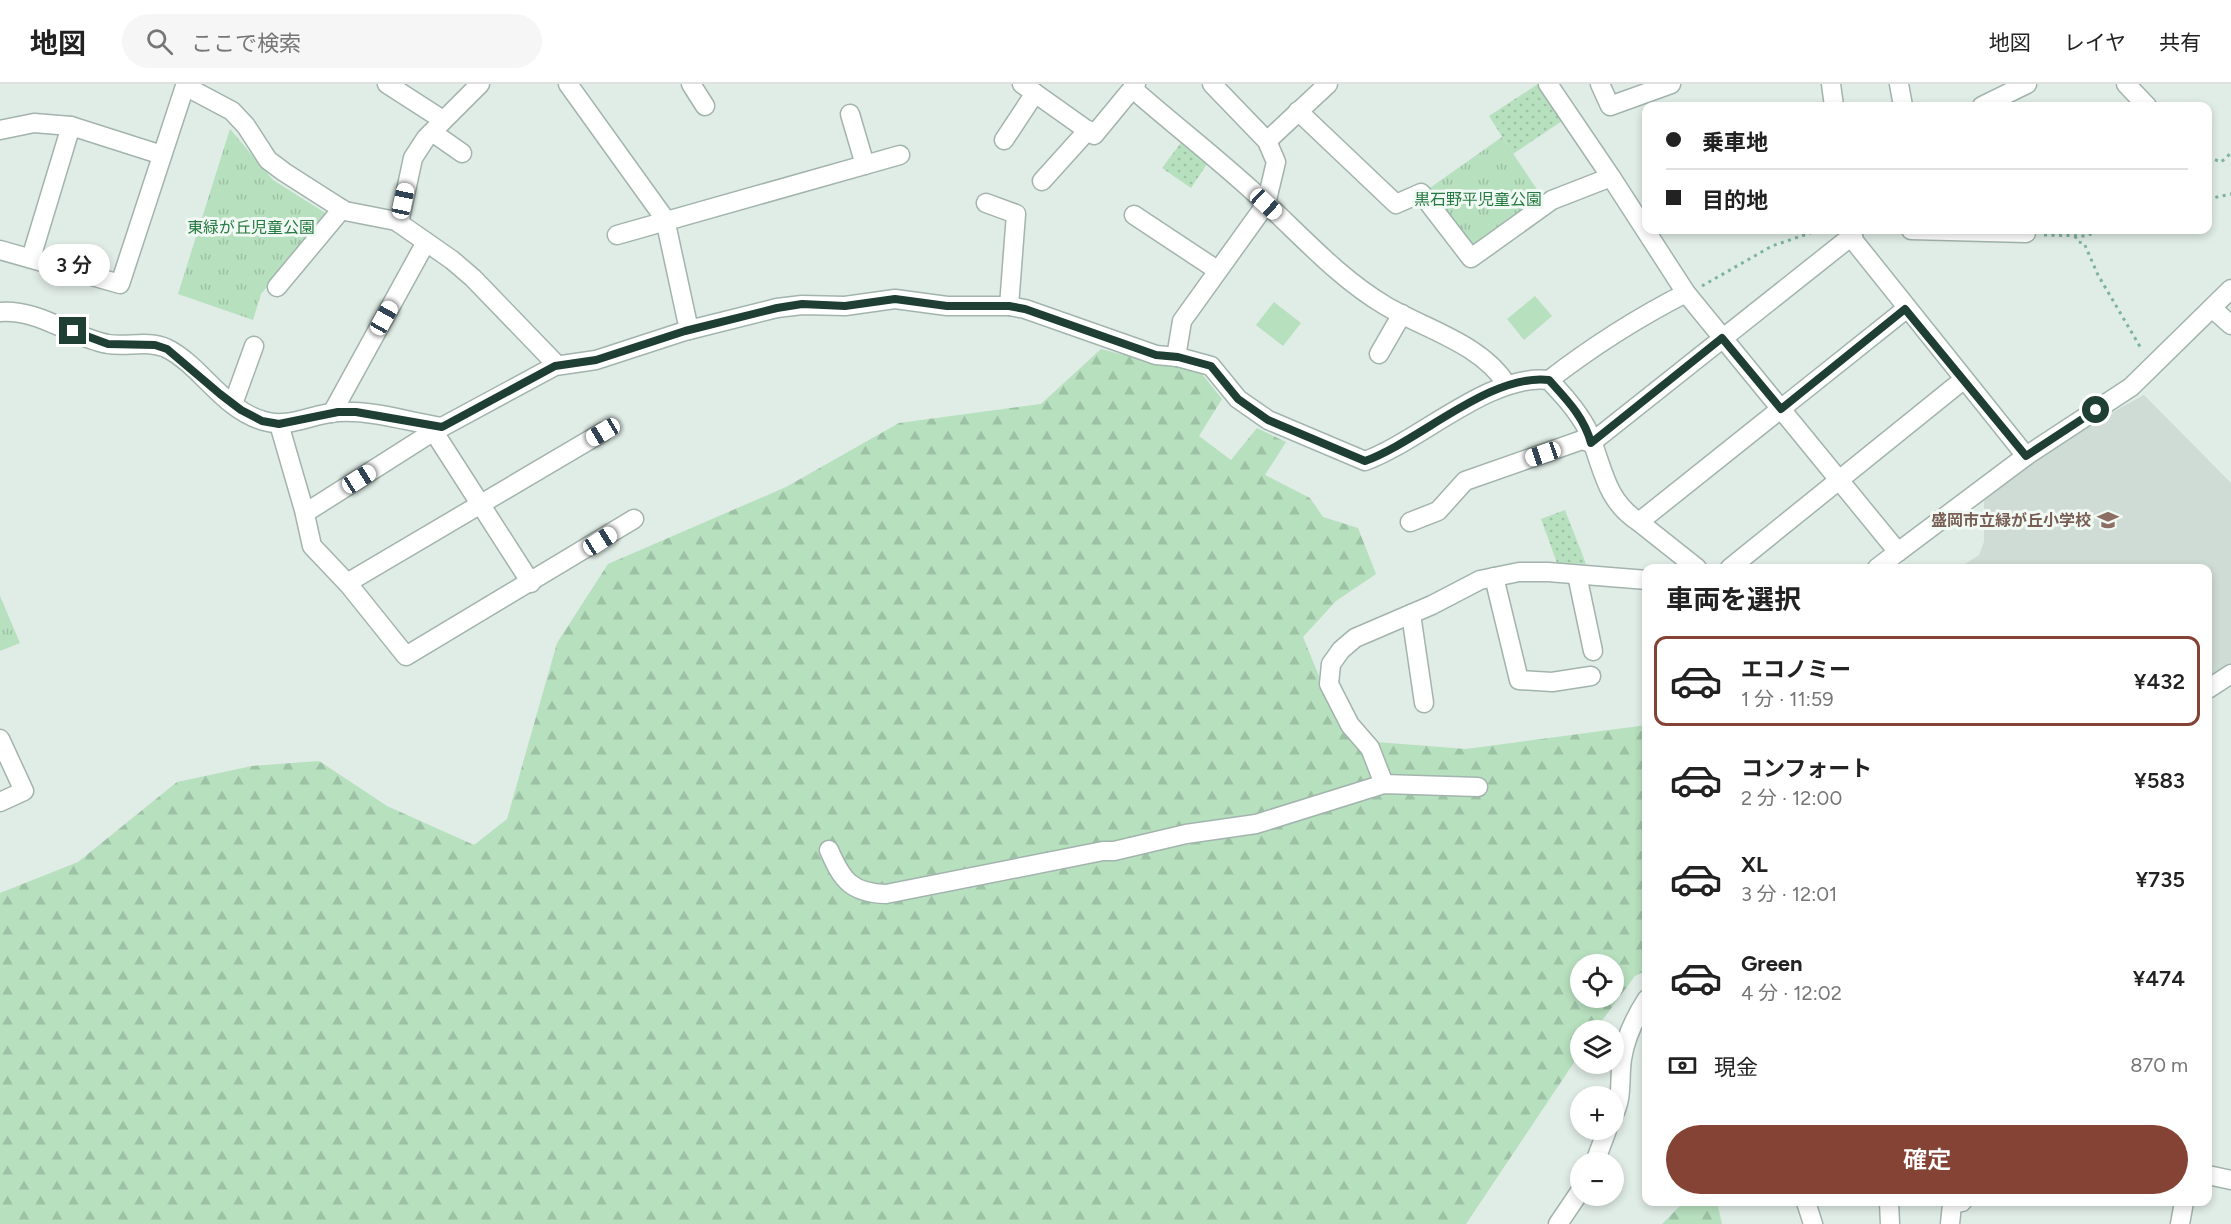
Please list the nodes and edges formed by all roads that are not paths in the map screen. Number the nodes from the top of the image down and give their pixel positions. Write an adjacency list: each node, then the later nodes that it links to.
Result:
1 (387, 84): 24 (street)
2 (480, 84): 24 (street)
3 (568, 84): 39 (street)
4 (691, 84): 20 (street)
5 (1212, 84): 28 (street)
6 (1328, 84): 21 (street)
7 (1548, 84): 33 (street)
8 (1600, 84): 9 (street)
9 (1671, 84)
10 (1831, 84): 16 (street)
11 (1899, 84): 17 (street)
12 (2027, 84): 18 (street)
13 (2126, 84): 19 (street)
14 (1134, 87): 26 (street); 36 (street)
15 (1029, 88): 26 (street); 27 (street)
16 (1833, 102)
17 (1902, 102)
18 (1990, 102)
19 (2143, 102)
20 (705, 106)
21 (1298, 111): 28 (street); 33 (street)
22 (850, 114): 32 (street)
23 (71, 126): 25 (street); 30 (street); 48 (street)
24 (437, 126): 29 (street); 40 (street)
25 (0, 130)
26 (1088, 130): 34 (street)
27 (1004, 140)
28 (1267, 141): 36 (street)
29 (462, 153)
30 (162, 155): 37 (street); 48 (street)
31 (900, 155): 32 (street)
32 (865, 165): 39 (street)
33 (1611, 177): 41 (street)
34 (1042, 181)
35 (986, 203): 53 (street)
36 (1266, 204): 49 (street); 57 (street)
37 (342, 209): 40 (street); 50 (street)
38 (1134, 215): 49 (street)
39 (665, 221): 45 (street); 59 (street)
40 (399, 223): 46 (street)
41 (1642, 225)
42 (1648, 234): 52 (street)
43 (1850, 234): 60 (street)
44 (1852, 234): 54 (street)
45 (617, 235)
46 (426, 242): 64 (street); 70 (street)
47 (0, 250): 48 (street)
48 (31, 258)
49 (1217, 270): 63 (street)
50 (277, 287)
51 (2231, 289): 55 (street)
52 (1686, 293): 60 (street); 65 (street)
53 (1009, 306): 59 (street); 63 (street)
54 (1905, 309): 66 (street); 69 (street)
55 (2213, 309): 58 (street); 75 (street)
56 (0, 312): 68 (street)
57 (1402, 314): 62 (street); 67 (street)
58 (2231, 325)
59 (689, 330): 64 (street)
60 (1722, 338): 69 (street); 74 (street)
61 (254, 346): 68 (street)
62 (1379, 354)
63 (1176, 357): 67 (street)
64 (557, 366): 72 (street)
65 (1549, 380): 67 (street); 74 (street)
66 (1963, 380): 75 (street); 76 (street)
67 (1507, 385)
68 (233, 404): 71 (street)
69 (1781, 409): 76 (street); 81 (street)
70 (333, 412): 71 (street); 72 (street)
71 (279, 424): 78 (street)
72 (438, 430): 77 (street); 78 (street)
73 (603, 432): 77 (street)
74 (1591, 443): 80 (street); 81 (street)
75 (2026, 456): 82 (street)
76 (1838, 481): 82 (street); 84 (street)
77 (481, 504): 89 (street); 90 (street)
78 (305, 513): 89 (street)
79 (634, 519): 90 (street)
80 (1410, 522)
81 (1639, 522): 83 (street)
82 (1898, 552): 85 (street)
83 (1692, 564)
84 (1735, 564)
85 (1882, 564)
86 (1577, 575): 87 (street); 88 (street); 92 (street)
87 (1494, 577): 91 (street); 94 (street)
88 (1642, 580)
89 (347, 583): 90 (street)
90 (531, 583)
91 (1411, 614): 96 (street); 98 (street)
92 (1593, 651)
93 (2231, 674): 95 (street)
94 (1591, 676)
95 (2212, 686)
96 (1425, 703)
97 (0, 739): 100 (street)
98 (1384, 784): 99 (street); 101 (street)
99 (1478, 787)
100 (0, 802)
101 (829, 850)
102 (1642, 1008): 103 (street)
103 (1621, 1086)
104 (2212, 1176): 105 (street)
105 (2231, 1180)
106 (1570, 1206): 111 (street)
107 (1807, 1206): 112 (street)
108 (1889, 1206): 113 (street)
109 (1952, 1206): 114 (street)
110 (2183, 1206): 115 (street)
111 (1558, 1224)
112 (1813, 1224)
113 (1890, 1224)
114 (1950, 1224)
115 (2180, 1224)

